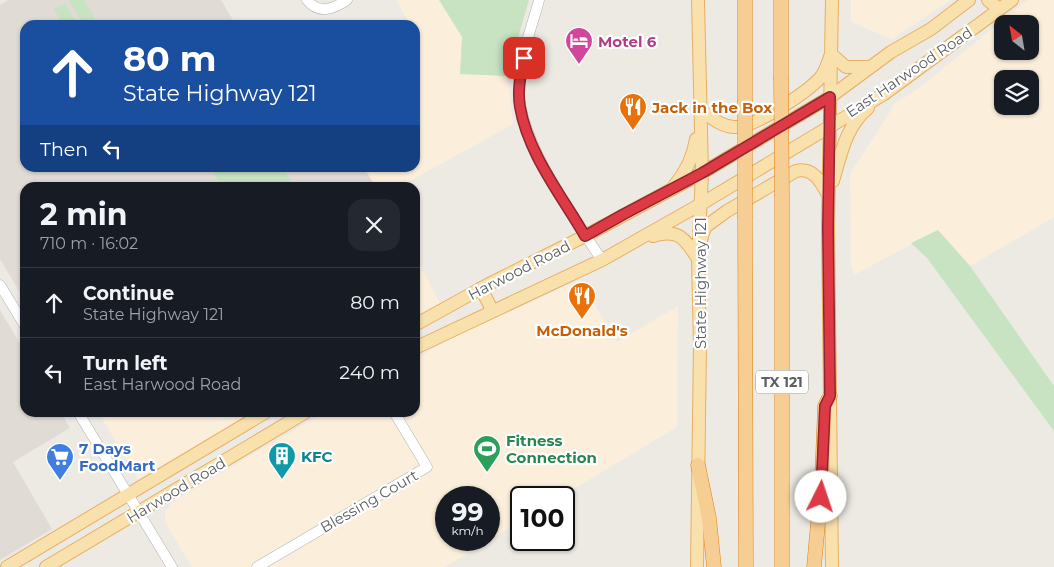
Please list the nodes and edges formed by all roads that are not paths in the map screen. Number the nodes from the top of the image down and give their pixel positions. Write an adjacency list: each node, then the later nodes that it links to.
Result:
1 (307, 0): 2 (street)
2 (347, 0)
3 (539, 0): 22 (street)
4 (698, 0): 16 (main road, State Highway 121)
5 (745, 0): 49 (highway, TX 121, bridge)
6 (781, 0): 50 (highway, TX 121, bridge)
7 (832, 0): 12 (main road)
8 (969, 0): 13 (main road, East Harwood Road)
9 (988, 0): 11 (main road)
10 (1012, 0): 11 (main road, East Harwood Road)
11 (999, 9): 14 (main road, East Harwood Road)
12 (832, 54): 13 (main road); 15 (main road); 16 (main road)
13 (870, 67): 15 (main road, East Harwood Road)
14 (884, 94): 17 (main road, East Harwood Road); 20 (main road)
15 (830, 97): 17 (main road); 18 (main road, East Harwood Road)
16 (701, 110): 18 (main road, State Highway 121); 19 (main road)
17 (829, 126): 20 (main road); 21 (main road, East Harwood Road)
18 (702, 173): 19 (main road, Harwood Road); 21 (main road, State Highway 121)
19 (672, 188): 22 (main road, Harwood Road)
20 (828, 195): 24 (main road); 32 (main road)
21 (701, 204): 23 (main road, Harwood Road); 24 (main road, State Highway 121)
22 (585, 236): 25 (street); 27 (main road, Harwood Road)
23 (638, 240): 24 (main road); 25 (main road, Harwood Road)
24 (698, 259): 39 (main road, State Highway 121)
25 (602, 260): 28 (main road, Harwood Road)
26 (0, 285): 29 (street)
27 (481, 288): 28 (main road); 30 (main road, Harwood Road)
28 (492, 310): 31 (main road, Harwood Road)
29 (20, 318)
30 (420, 322)
31 (420, 346)
32 (830, 396): 51 (highway); 52 (main road)
33 (81, 417): 40 (street)
34 (258, 417): 37 (main road, Harwood Road)
35 (298, 417): 38 (main road, Harwood Road)
36 (397, 417): 46 (street, Blessing Court)
37 (254, 420): 38 (main road); 40 (main road, Harwood Road)
38 (259, 440): 41 (main road, Harwood Road)
39 (698, 465): 47 (main road, State Highway 121); 48 (highway)
40 (128, 494): 41 (street); 42 (main road, Harwood Road)
41 (138, 512): 44 (main road, Harwood Road); 45 (street)
42 (35, 550): 43 (main road, Harwood Road); 44 (main road)
43 (7, 567)
44 (46, 567)
45 (172, 567)
46 (257, 567)
47 (697, 567)
48 (714, 567)
49 (746, 567)
50 (782, 567)
51 (814, 567)
52 (832, 567)

